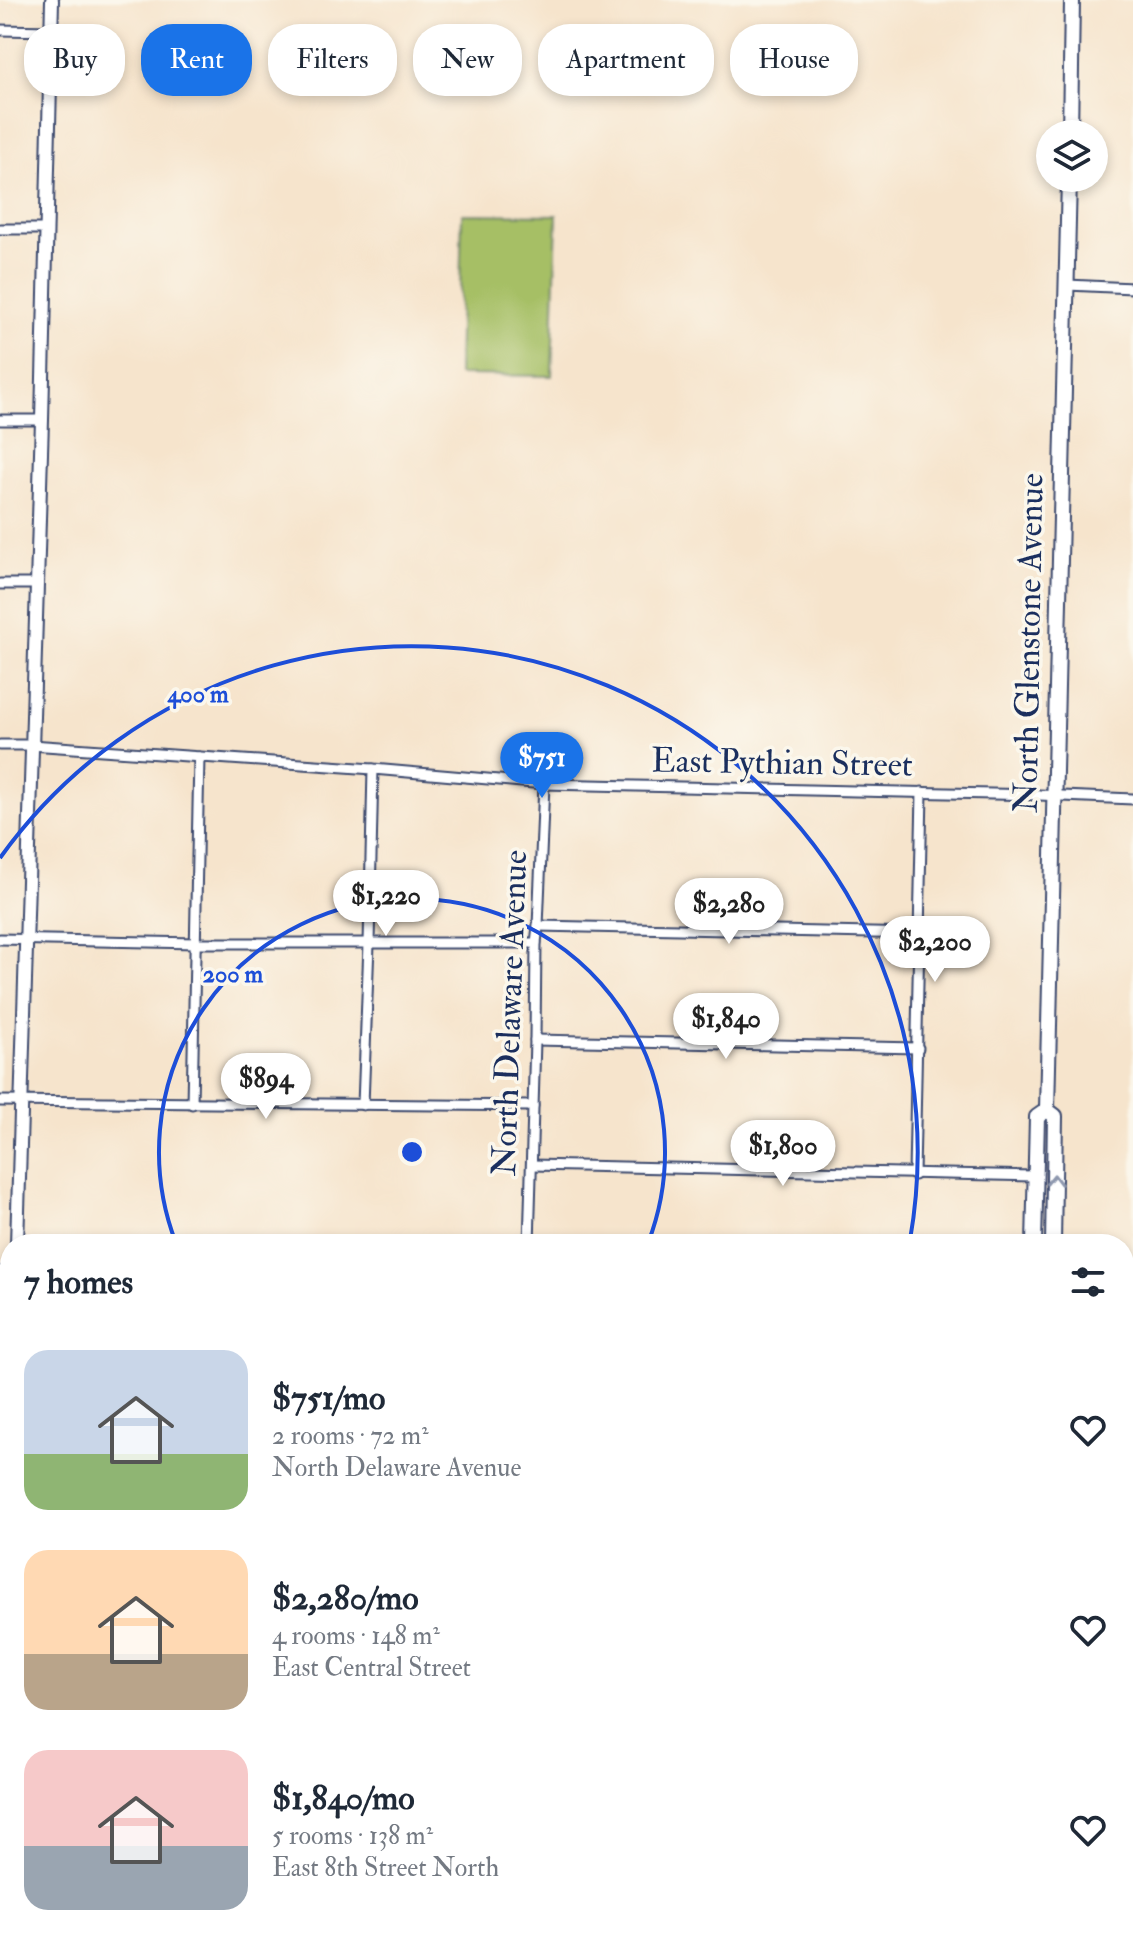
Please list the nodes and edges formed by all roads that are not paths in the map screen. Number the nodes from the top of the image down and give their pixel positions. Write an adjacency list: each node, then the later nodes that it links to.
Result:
1 (52, 0): 3 (street)
2 (1072, 0): 7 (main road)
3 (51, 24)
4 (0, 30): 5 (street)
5 (24, 30)
6 (49, 96): 10 (street)
7 (1070, 120)
8 (1069, 192): 11 (main road, North Glenstone Avenue)
9 (0, 229): 10 (street)
10 (46, 229): 14 (street)
11 (1067, 285): 12 (street); 23 (main road, North Glenstone Avenue)
12 (1133, 288)
13 (0, 420): 14 (street)
14 (42, 420): 16 (street)
15 (0, 584): 16 (street)
16 (36, 584): 18 (street)
17 (0, 745): 18 (street, East Pythian Street)
18 (31, 745): 19 (street, East Pythian Street); 28 (street)
19 (199, 757): 20 (street, East Pythian Street); 29 (street)
20 (373, 769): 21 (street, East Pythian Street); 31 (street)
21 (544, 784): 22 (street, East Pythian Street); 25 (street, North Delaware Avenue)
22 (922, 792): 23 (street, East Pythian Street); 26 (street)
23 (1055, 795): 24 (street, East Pythian Street); 39 (main road, North Glenstone Avenue)
24 (1133, 799)
25 (538, 926): 26 (street); 30 (street, North Delaware Avenue)
26 (920, 934): 33 (street)
27 (0, 939): 28 (street)
28 (27, 939): 29 (street); 35 (street)
29 (197, 943): 31 (street); 36 (street)
30 (536, 943): 31 (street); 32 (street, North Delaware Avenue)
31 (369, 944): 37 (street)
32 (535, 1040): 33 (street); 38 (street, North Delaware Avenue)
33 (918, 1048): 41 (street)
34 (0, 1101): 35 (street)
35 (20, 1101): 36 (street); 43 (street)
36 (192, 1104): 37 (street)
37 (363, 1105): 38 (street)
38 (533, 1106): 40 (street, North Delaware Avenue)
39 (1047, 1110): 42 (main road, North Glenstone Avenue); 46 (main road, North Glenstone Avenue, one-way to 39)
40 (532, 1165): 41 (street); 44 (street, North Delaware Avenue)
41 (914, 1175): 42 (street)
42 (1035, 1176): 45 (main road, North Glenstone Avenue)
43 (17, 1234)
44 (529, 1234)
45 (1034, 1234)
46 (1053, 1234)

